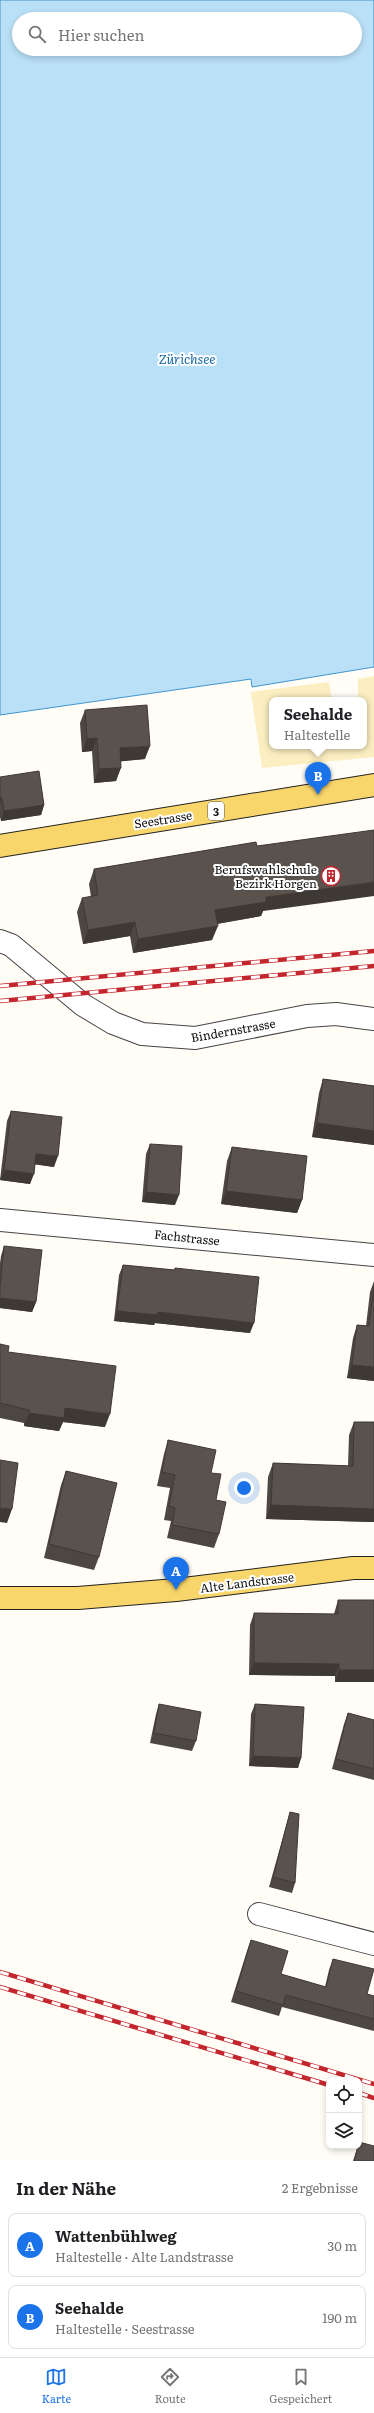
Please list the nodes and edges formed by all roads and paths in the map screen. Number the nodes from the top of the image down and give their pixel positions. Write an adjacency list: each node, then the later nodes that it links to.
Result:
1 (374, 785): 2 (main road, Seestrasse / 3)
2 (0, 846)
3 (0, 941): 4 (street, Bindernstrasse)
4 (374, 1019)
5 (0, 1220): 6 (street, Fachstrasse)
6 (374, 1255)
7 (374, 1568): 8 (main road, Alte Landstrasse)
8 (0, 1598)
9 (259, 1914): 10 (street)
10 (374, 1944)

